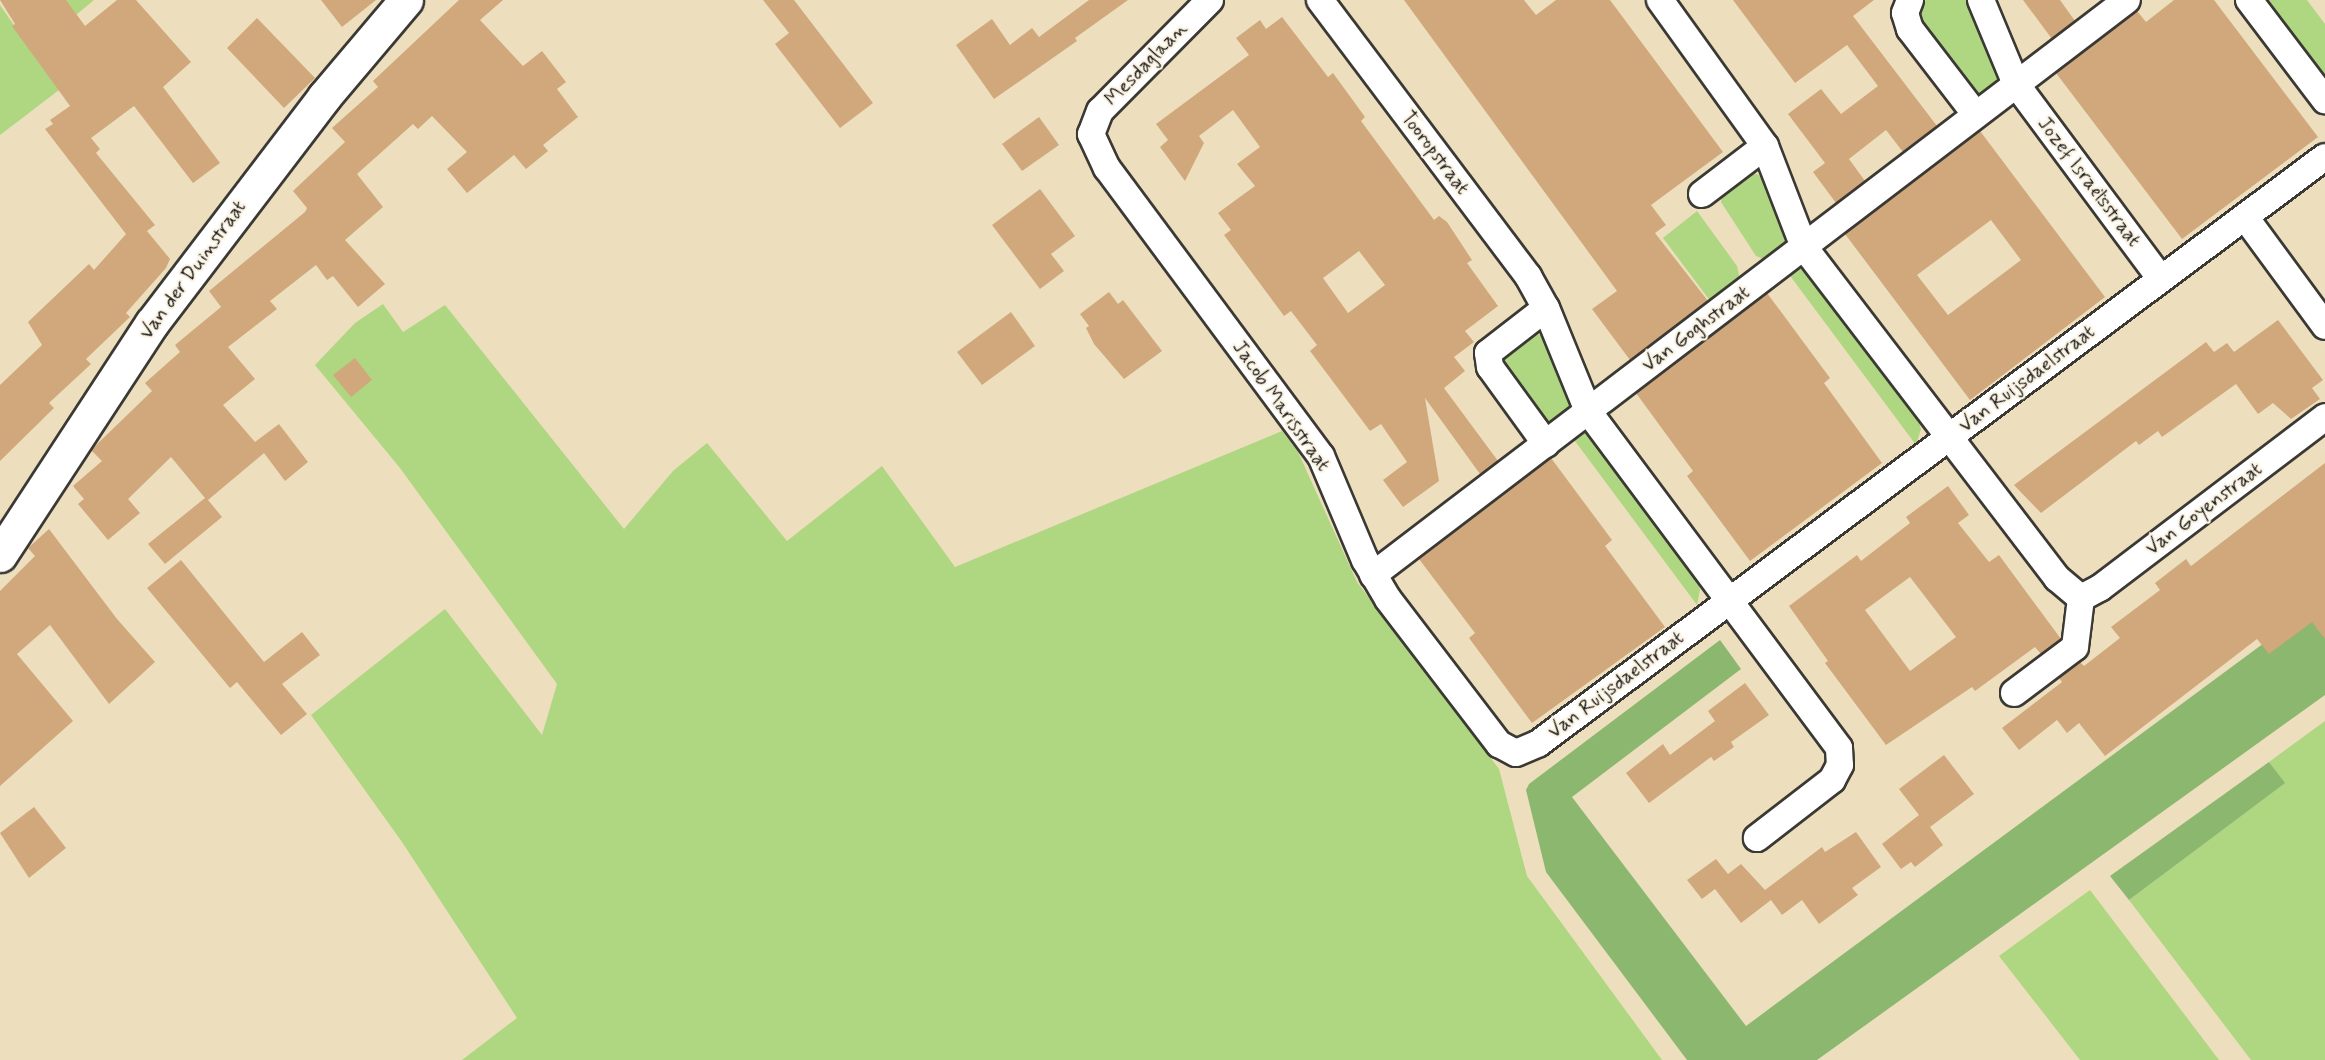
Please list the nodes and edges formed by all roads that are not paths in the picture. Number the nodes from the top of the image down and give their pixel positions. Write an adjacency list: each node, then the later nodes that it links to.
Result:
1 (406, 0): 25 (street, Van der Duinstraat)
2 (1210, 0): 12 (street, Mesdaglaan)
3 (1320, 0): 19 (street, Tooropstraat)
4 (1660, 0): 13 (street)
5 (1910, 0): 11 (street)
6 (1981, 0): 9 (street, Jozef Israëlsstraat)
7 (2127, 0): 9 (street)
8 (2249, 0): 10 (street)
9 (2016, 84): 11 (street); 18 (street, Jozef Israëlsstraat)
10 (2325, 100)
11 (1976, 115): 17 (street)
12 (1091, 134): 26 (street, Jacob Marisstraat)
13 (1765, 146): 15 (street); 17 (street)
14 (2325, 157): 16 (street, Van Ruijsdaelstraat)
15 (1702, 194)
16 (2246, 216): 18 (street, Van Ruijsdaelstraat); 20 (street)
17 (1804, 247): 21 (street, Van Goghstraat); 23 (street)
18 (2161, 279): 23 (street, Van Ruijsdaelstraat)
19 (1546, 308): 21 (street, Tooropstraat); 24 (street)
20 (2325, 326)
21 (1588, 411): 24 (street); 28 (street, Tooropstraat)
22 (2325, 417): 27 (street, Van Goyenstraat)
23 (1948, 438): 27 (street); 28 (street, Van Ruijsdaelstraat)
24 (1546, 444): 26 (street)
25 (0, 555)
26 (1373, 575): 30 (street, Jacob Marisstraat)
27 (2081, 598): 29 (street)
28 (1729, 600): 30 (street, Van Ruijsdaelstraat); 31 (street)
29 (2014, 693)
30 (1498, 744)
31 (1757, 838)

